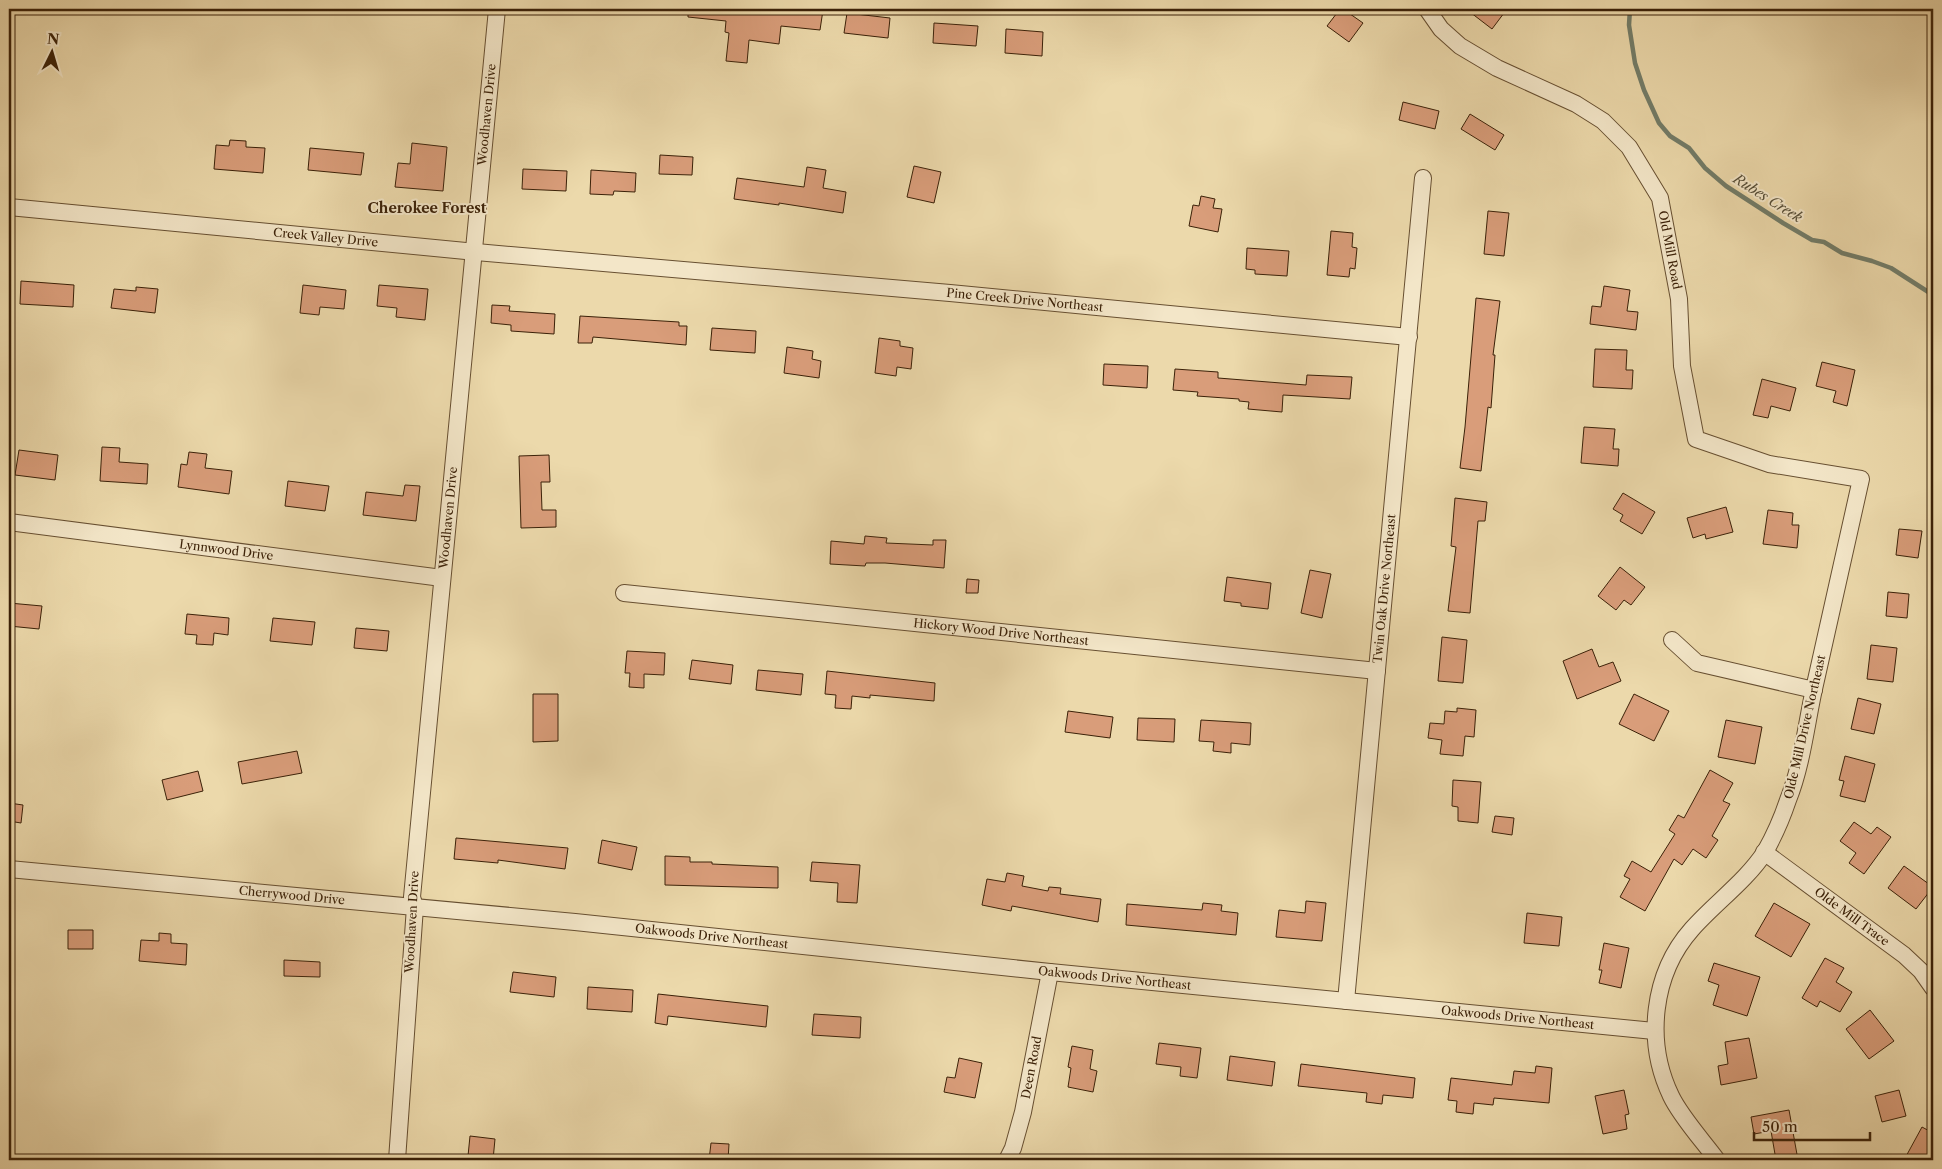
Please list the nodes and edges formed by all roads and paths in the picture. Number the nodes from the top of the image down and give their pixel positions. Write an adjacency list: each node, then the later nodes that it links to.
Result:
1 (498, 9): 5 (street, Woodhaven Drive)
2 (1427, 9): 8 (street, Old Mill Road)
3 (1424, 178): 7 (street, Twin Oak Drive Northeast)
4 (9, 208): 5 (street, Creek Valley Drive)
5 (476, 252): 6 (street, Creek Valley Drive); 10 (street, Woodhaven Drive)
6 (642, 266): 7 (street, Pine Creek Drive Northeast)
7 (1408, 336): 13 (street, Twin Oak Drive Northeast)
8 (1861, 479): 14 (street, Olde Mill Drive Northeast)
9 (9, 522): 10 (street, Lynnwood Drive)
10 (442, 578): 17 (street, Woodhaven Drive)
11 (624, 593): 13 (street, Hickory Wood Drive Northeast)
12 (1672, 640): 14 (street)
13 (1377, 671): 21 (street, Twin Oak Drive Northeast)
14 (1814, 690): 15 (street, Olde Mill Drive Northeast)
15 (1764, 852): 20 (street, Olde Mill Trace); 22 (street, Olde Mill Drive Northeast)
16 (9, 869): 17 (street, Cherrywood Drive)
17 (415, 907): 18 (street, Cherrywood Drive); 23 (street, Woodhaven Drive)
18 (575, 922): 19 (street, Oakwoods Drive Northeast)
19 (1050, 972): 21 (street, Oakwoods Drive Northeast); 24 (street, Deen Road)
20 (1933, 988)
21 (1346, 1001): 22 (street, Oakwoods Drive Northeast)
22 (1654, 1031): 25 (street, Olde Mill Drive Northeast)
23 (397, 1160)
24 (1007, 1160)
25 (1717, 1160)

